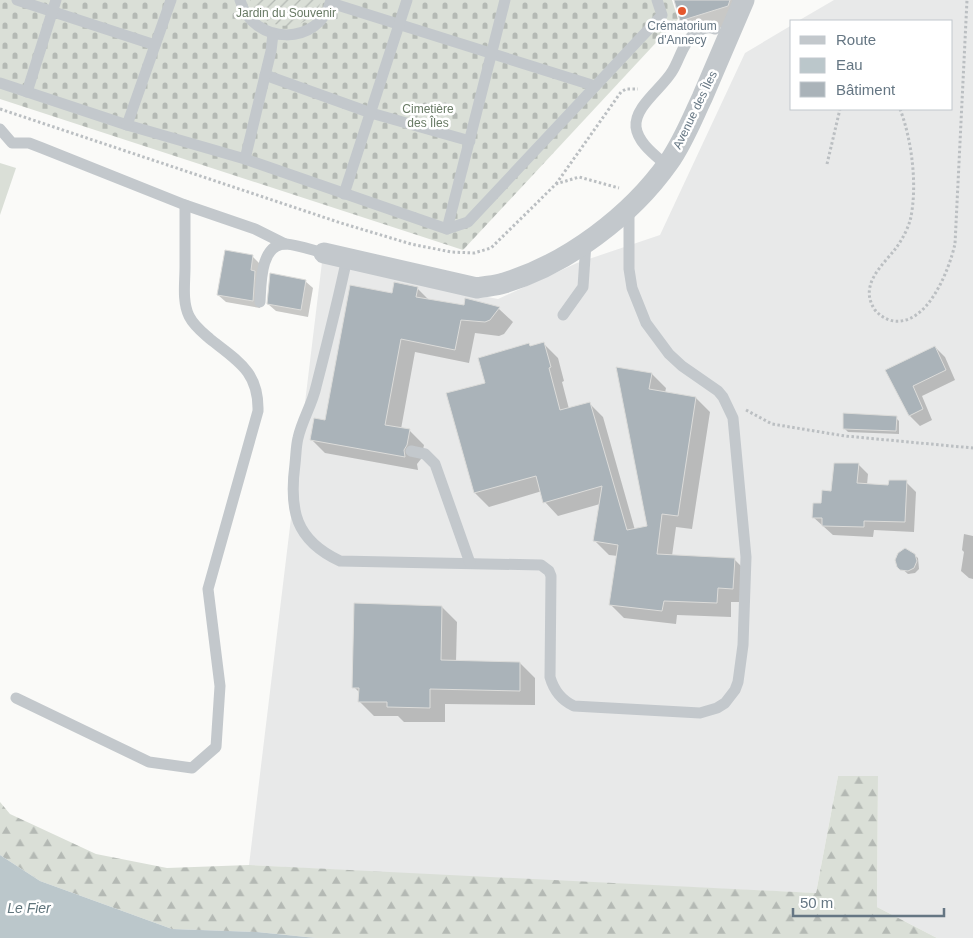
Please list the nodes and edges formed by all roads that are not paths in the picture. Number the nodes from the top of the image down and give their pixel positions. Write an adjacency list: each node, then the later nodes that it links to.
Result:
1 (17, 0): 10 (lane)
2 (56, 0): 10 (lane)
3 (171, 0): 14 (lane)
4 (240, 0): 13 (lane)
5 (407, 0): 11 (lane)
6 (505, 0): 15 (lane)
7 (658, 0): 18 (lane)
8 (744, 0): 25 (street, Avenue des Îles)
9 (331, 2): 11 (lane); 13 (lane)
10 (53, 12): 14 (lane); 19 (lane)
11 (399, 25): 15 (lane); 20 (lane)
12 (715, 29): 25 (lane)
13 (273, 34): 16 (lane)
14 (155, 45): 21 (lane)
15 (492, 54): 18 (lane); 23 (lane)
16 (265, 76): 20 (lane); 24 (lane)
17 (0, 83): 19 (lane)
18 (595, 86): 29 (lane)
19 (27, 92): 21 (lane)
20 (371, 113): 23 (lane); 26 (lane)
21 (127, 125): 24 (lane)
22 (0, 129): 27 (lane)
23 (470, 141): 29 (lane)
24 (245, 159): 26 (lane)
25 (666, 165): 28 (street, Avenue des Îles)
26 (344, 194): 29 (lane)
27 (185, 205): 31 (lane); 38 (lane)
28 (629, 207): 30 (street, Avenue des Îles); 37 (lane)
29 (447, 229)
30 (586, 243): 33 (street, Avenue des Îles); 35 (lane)
31 (285, 244): 32 (lane); 34 (lane)
32 (324, 253): 33 (street, Avenue des Îles)
33 (347, 258): 37 (lane)
34 (260, 302)
35 (563, 315)
36 (411, 451): 37 (lane)
37 (470, 563)
38 (16, 698)

